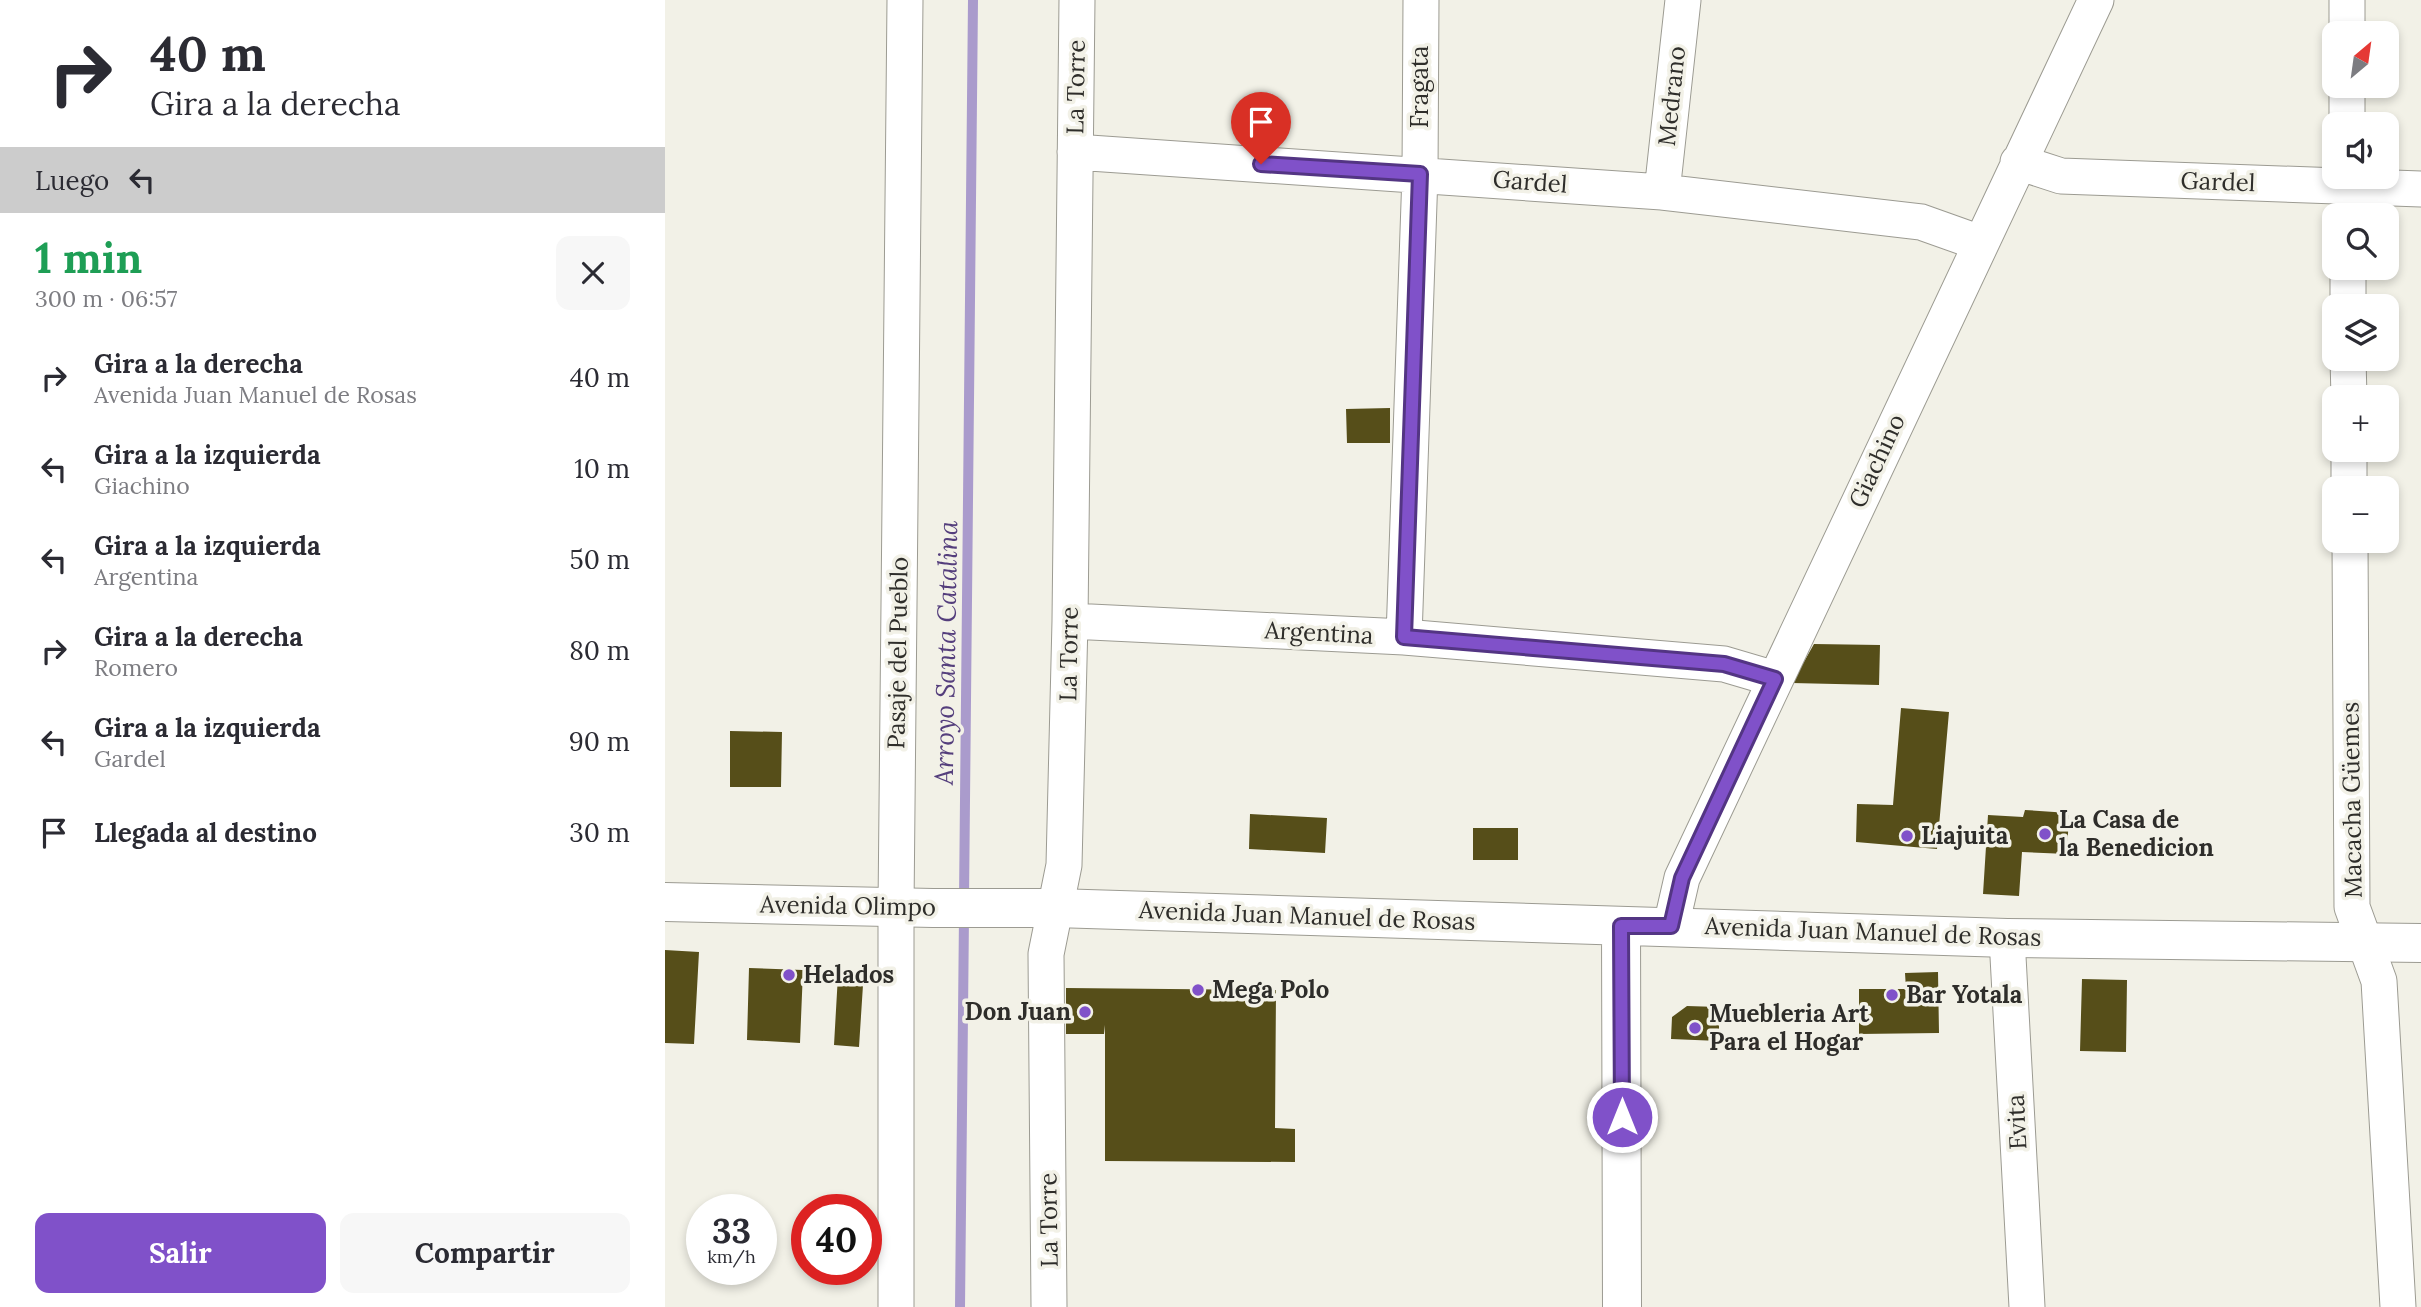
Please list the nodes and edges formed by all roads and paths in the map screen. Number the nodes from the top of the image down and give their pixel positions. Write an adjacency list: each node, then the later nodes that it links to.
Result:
1 (905, 0): 20 (street, Pasaje del Pueblo)
2 (1077, 0): 8 (street, La Torre)
3 (1421, 0): 10 (street, Fragata)
4 (1683, 0): 12 (street, Medrano)
5 (2096, 0): 9 (street, Giachino)
6 (2347, 0): 7 (street)
7 (2347, 21)
8 (1075, 152): 10 (street, Gardel); 16 (street, La Torre)
9 (2018, 162): 13 (street, Gardel); 14 (street, Giachino)
10 (1420, 174): 12 (street, Gardel); 17 (street, Fragata)
11 (2421, 189): 13 (street, Gardel)
12 (1662, 192): 14 (street, Gardel)
13 (2347, 193)
14 (1980, 243): 18 (street, Giachino)
15 (2350, 553): 25 (street, Macacha Güemes)
16 (1070, 621): 17 (street, Argentina); 21 (street, La Torre)
17 (1404, 637): 18 (street, Argentina)
18 (1775, 679): 23 (street, Giachino)
19 (665, 902): 20 (street, Avenida Olimpo)
20 (896, 907): 21 (street, Avenida Olimpo); 27 (street, Pasaje del Pueblo)
21 (1044, 908): 22 (street, Avenida Juan Manuel de Rosas); 28 (street, La Torre)
22 (1621, 926): 23 (street, Avenida Juan Manuel de Rosas); 29 (street)
23 (1671, 926): 24 (street, Avenida Juan Manuel de Rosas)
24 (2007, 938): 25 (street, Avenida Juan Manuel de Rosas); 30 (street, Evita)
25 (2365, 942): 26 (street, Avenida Juan Manuel de Rosas); 31 (street, Macacha Güemes)
26 (2421, 943)
27 (896, 1307)
28 (1049, 1307)
29 (1622, 1307)
30 (2027, 1307)
31 (2398, 1307)

